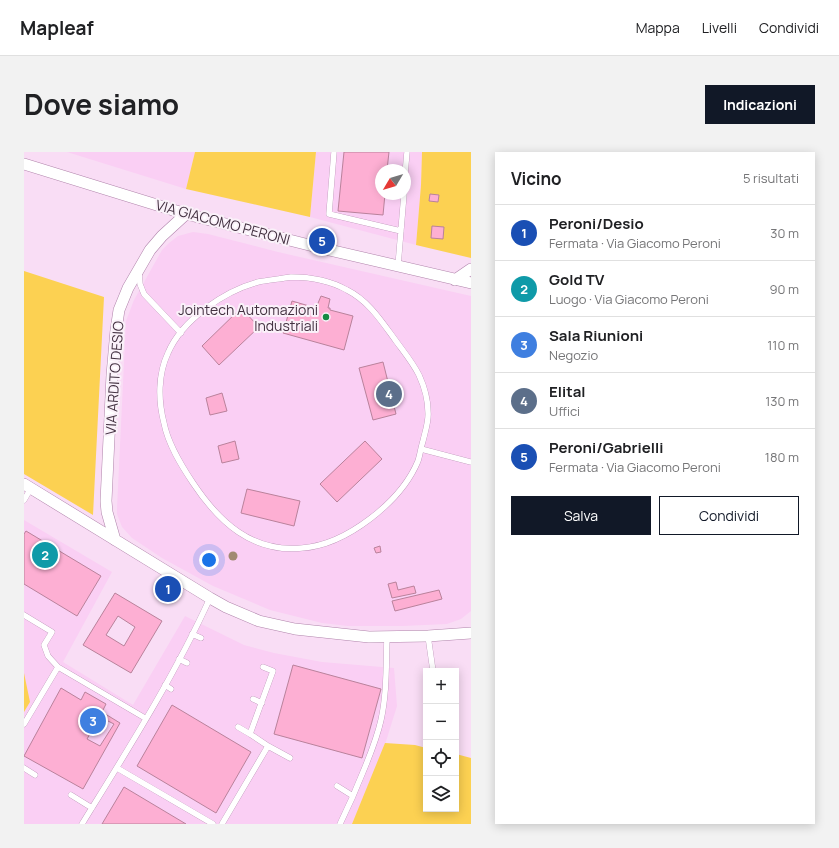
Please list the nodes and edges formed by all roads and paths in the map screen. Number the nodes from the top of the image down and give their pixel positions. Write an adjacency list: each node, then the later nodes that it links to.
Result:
1 (334, 152): 7 (lane)
2 (407, 152): 4 (lane)
3 (24, 164): 6 (street, VIA GIACOMO PERONI)
4 (406, 164)
5 (404, 200): 7 (lane)
6 (186, 214): 8 (street, VIA GIACOMO PERONI); 9 (street, VIA ARDITO DESIO)
7 (401, 231): 8 (lane)
8 (398, 267): 11 (street, VIA GIACOMO PERONI)
9 (139, 268): 13 (lane); 18 (street, VIA ARDITO DESIO)
10 (471, 269): 11 (street)
11 (454, 280): 12 (street, VIA GIACOMO PERONI)
12 (471, 283)
13 (181, 332): 14 (lane); 14 (lane)
14 (420, 449): 15 (lane)
15 (471, 462)
16 (27, 486): 17 (lane); 18 (street)
17 (24, 500)
18 (115, 540): 19 (street)
19 (210, 598): 22 (lane); 24 (street)
20 (24, 615): 28 (lane)
21 (471, 633): 23 (street)
22 (192, 634): 25 (lane); 26 (lane)
23 (428, 636): 24 (street); 30 (lane)
24 (387, 637): 46 (lane)
25 (201, 638)
26 (179, 659): 27 (lane); 31 (lane)
27 (187, 664)
28 (58, 667): 35 (lane); 36 (lane)
29 (262, 667): 34 (lane)
30 (433, 668)
31 (165, 685): 32 (lane); 35 (lane)
32 (171, 689)
33 (253, 699): 34 (lane)
34 (262, 703): 38 (lane)
35 (145, 718): 42 (lane)
36 (24, 724)
37 (238, 727): 38 (lane)
38 (250, 734): 39 (lane)
39 (268, 746): 40 (lane); 50 (lane)
40 (290, 758)
41 (24, 768): 43 (lane)
42 (117, 768): 47 (lane); 49 (lane)
43 (35, 775)
44 (337, 786): 46 (lane)
45 (71, 795): 47 (lane)
46 (353, 796): 51 (lane)
47 (92, 808): 48 (lane)
48 (82, 824)
49 (213, 824)
50 (222, 824)
51 (340, 824)

